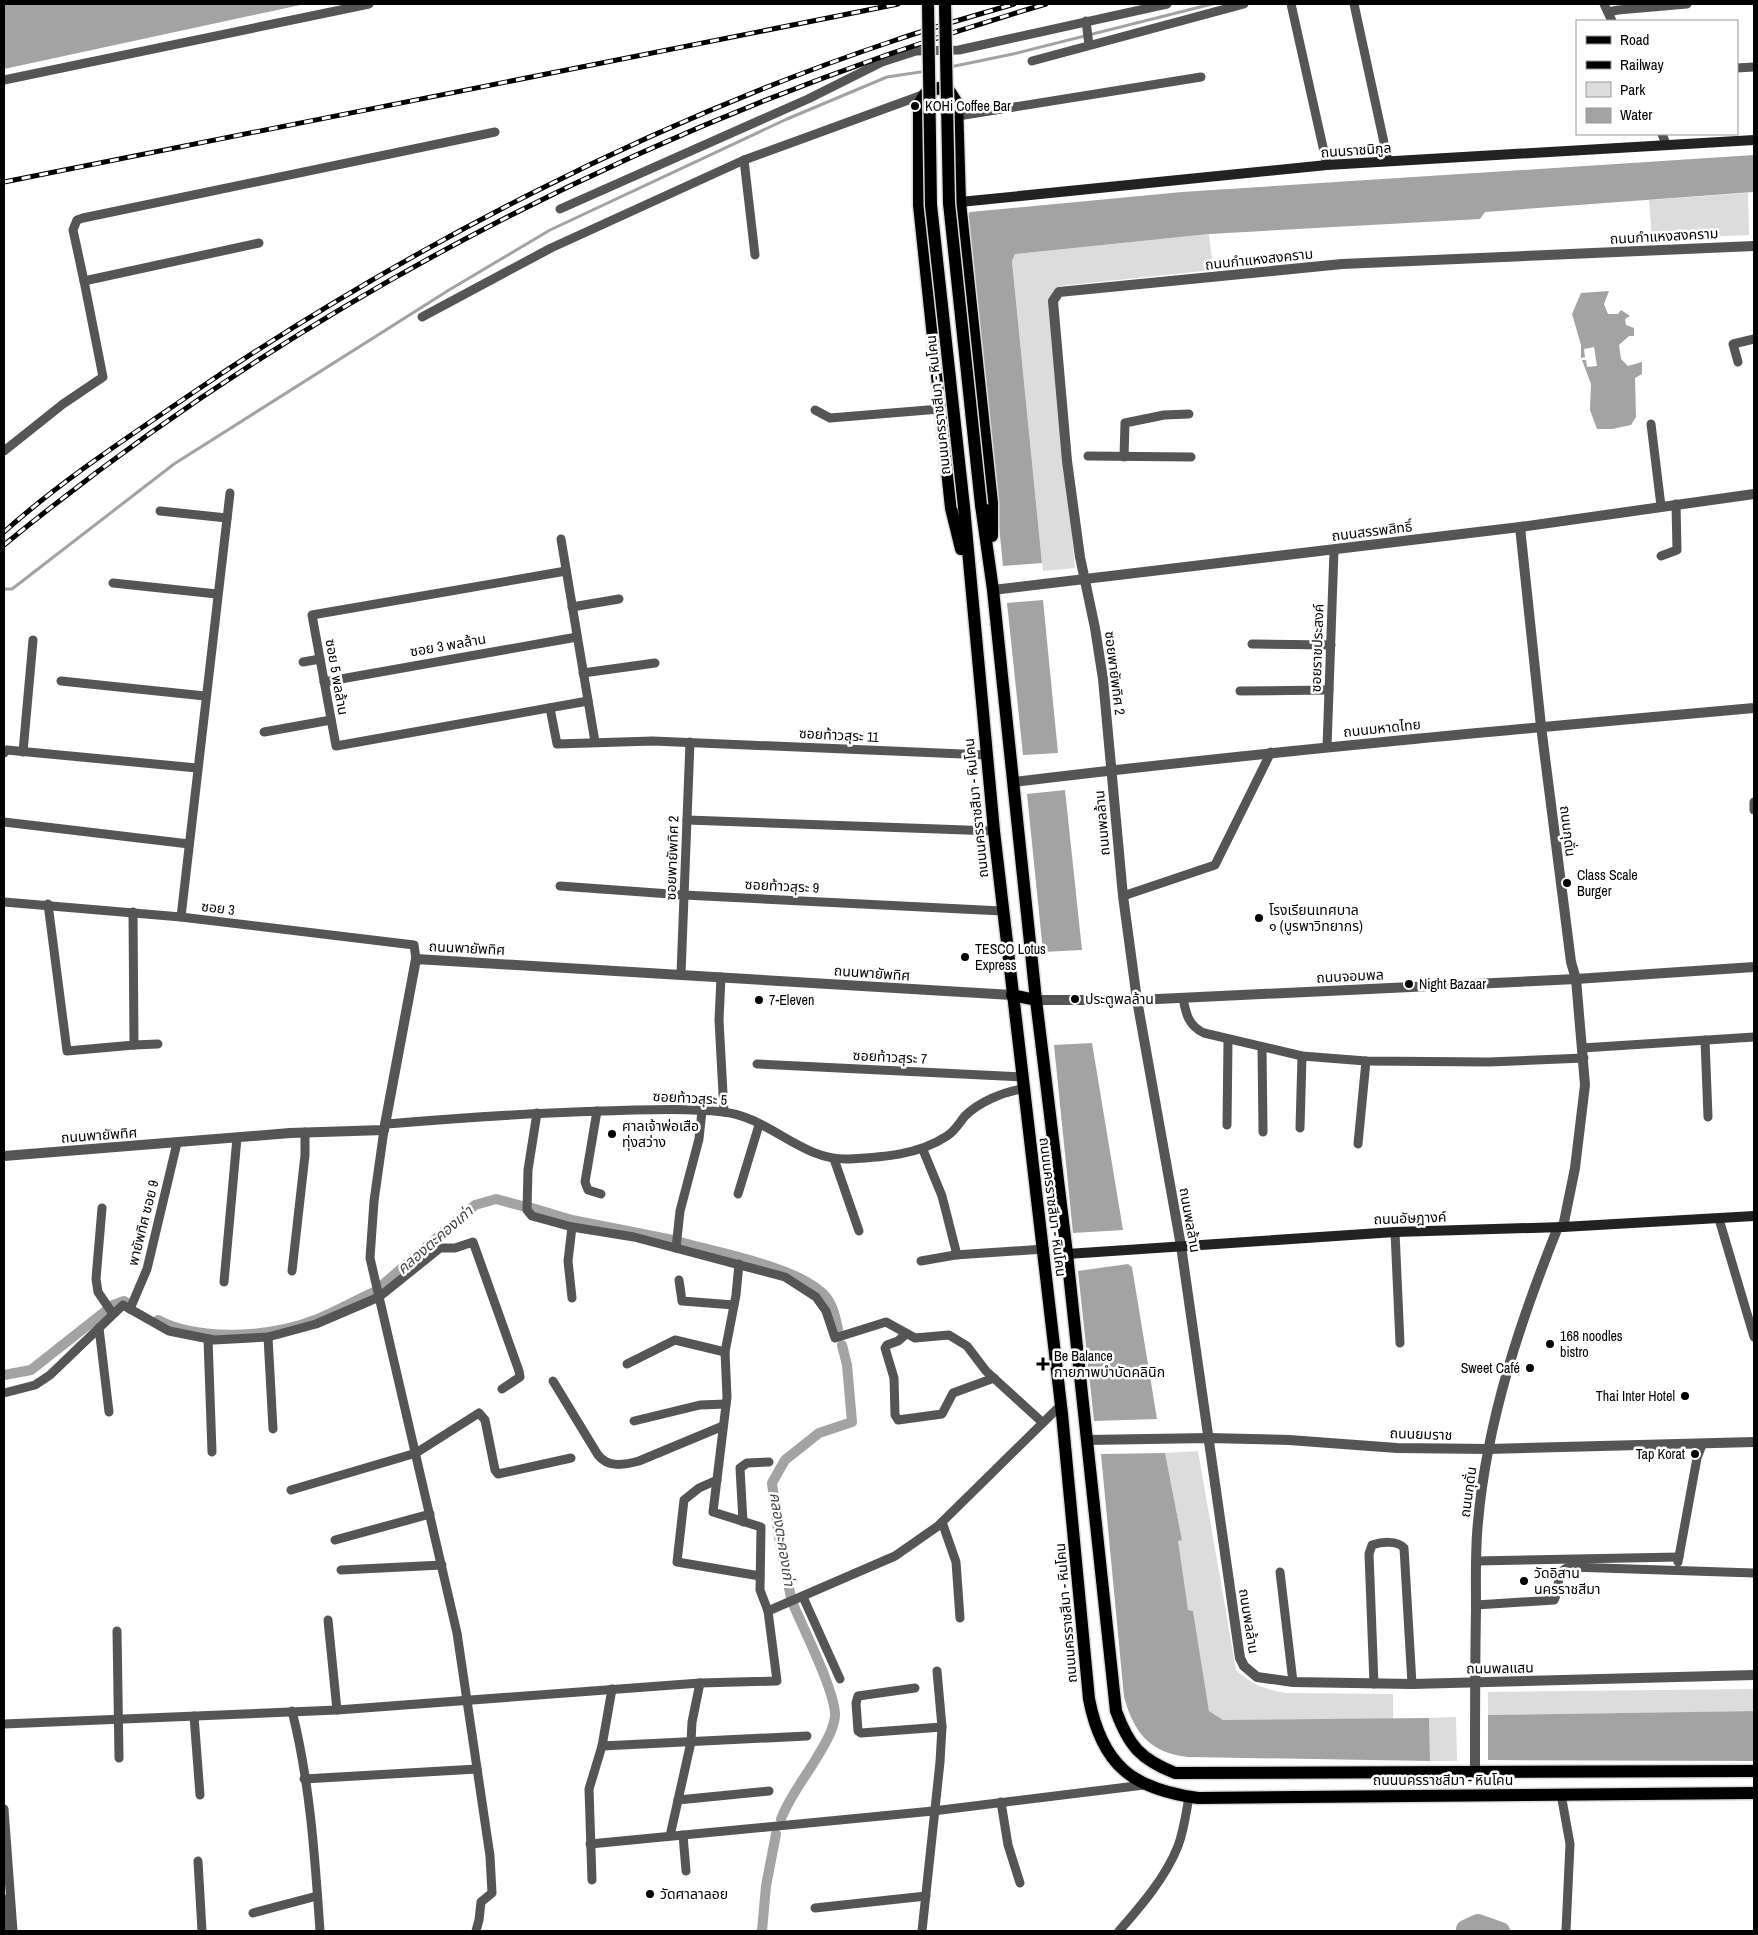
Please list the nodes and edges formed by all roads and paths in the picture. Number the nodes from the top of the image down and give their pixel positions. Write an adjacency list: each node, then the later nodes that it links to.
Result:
1 (369, 4): 10 (street)
2 (928, 4): 58 (main road, ถนนนครราชสีมา - หินโคน, bridge)
3 (945, 4): 57 (main road, bridge)
4 (1166, 4): 13 (street)
5 (1244, 4): 14 (street)
6 (1291, 4): 28 (street)
7 (1354, 4): 27 (street)
8 (1687, 4): 9 (street)
9 (1653, 5): 11 (street)
10 (351, 6): 19 (street)
11 (1606, 8): 12 (street)
12 (1612, 20)
13 (1087, 25): 14 (street); 30 (street)
14 (1089, 42): 15 (street)
15 (1032, 61)
16 (1754, 67): 17 (street)
17 (1738, 68)
18 (1201, 77): 21 (street)
19 (4, 80)
20 (925, 94): 21 (main road); 26 (street); 38 (main road)
21 (958, 116): 29 (main road)
22 (494, 132): 34 (street)
23 (1662, 135): 25 (street)
24 (1754, 140): 25 (main road, ถนนราชนิกูล)
25 (1666, 144): 27 (main road, ถนนราชนิกูล)
26 (744, 160): 33 (street); 35 (street)
27 (1388, 161): 28 (main road, ถนนราชนิกูล)
28 (1327, 165): 29 (main road, ถนนราชนิกูล)
29 (960, 202): 57 (main road)
30 (560, 209)
31 (259, 243): 34 (street)
32 (1754, 246): 59 (street, ถนนกำแหงสงคราม)
33 (755, 255)
34 (84, 281): 42 (street)
35 (422, 317)
36 (1754, 339): 37 (street)
37 (1738, 362)
38 (940, 409): 39 (street); 58 (main road)
39 (815, 410)
40 (1189, 414): 44 (street)
41 (1651, 424): 49 (street)
42 (4, 451)
43 (1088, 456): 44 (street)
44 (1124, 457): 45 (street)
45 (1191, 457)
46 (230, 493): 51 (street)
47 (1754, 494): 48 (street, ถนนสรรพสิทธิ์)
48 (1676, 504): 49 (street, ถนนสรรพสิทธิ์); 55 (street)
49 (1661, 506): 52 (street, ถนนสรรพสิทธิ์)
50 (160, 511): 51 (street)
51 (227, 518): 62 (street)
52 (1520, 526): 54 (street, ถนนสรรพสิทธิ์); 82 (street, ถนนกุดั่น)
53 (561, 539): 56 (street)
54 (1334, 550): 59 (street, ถนนสรรพสิทธิ์); 68 (street, ซอยราชประสงค์)
55 (1661, 556)
56 (566, 571): 64 (street); 69 (street, ซอย 5 พลล้าน)
57 (991, 574): 61 (main road, ถนนนครราชสีมา - หินโคน)
58 (969, 578): 90 (main road, ถนนนครราชสีมา - หินโคน)
59 (1086, 580): 61 (street, ถนนสรรพสิทธิ์); 92 (street, ซอยพายัพทิศ 2)
60 (113, 583): 62 (street)
61 (993, 590): 93 (main road, ถนนนครราชสีมา - หินโคน)
62 (217, 594): 77 (street)
63 (619, 600): 64 (street)
64 (572, 607): 65 (street)
65 (577, 637): 72 (street); 74 (street, ซอย 3 พลล้าน)
66 (33, 640): 87 (street)
67 (1252, 644): 68 (street)
68 (1331, 645): 75 (street, ซอยราชประสงค์)
69 (320, 659): 70 (street); 74 (street, ซอย 5 พลล้าน)
70 (303, 662)
71 (655, 662): 72 (street)
72 (583, 674): 78 (street)
73 (61, 681): 77 (street)
74 (324, 682): 81 (street, ซอย 5 พลล้าน)
75 (1329, 690): 76 (street); 86 (street, ซอยราชประสงค์)
76 (1240, 691)
77 (206, 696): 91 (street)
78 (588, 701): 79 (street, ซอย 5 พลล้าน); 84 (street)
79 (550, 708): 81 (street, ซอย 5 พลล้าน); 84 (street, ซอยท้าวสุระ 11)
80 (1754, 708): 82 (street, ถนนมหาดไทย)
81 (331, 720): 83 (street)
82 (1541, 726): 86 (street, ถนนมหาดไทย); 112 (street, ถนนกุดั่น)
83 (264, 732)
84 (595, 742): 85 (street, ซอยท้าวสุระ 11)
85 (690, 742): 90 (street, ซอยท้าวสุระ 11); 96 (street, ซอยพายัพทิศ 2)
86 (1327, 747): 88 (street, ถนนมหาดไทย)
87 (23, 752): 89 (street); 91 (street)
88 (1271, 752): 92 (street, ถนนมหาดไทย); 102 (street)
89 (4, 753)
90 (986, 755): 98 (main road, ถนนนครราชสีมา - หินโคน)
91 (197, 768): 99 (street)
92 (1111, 770): 93 (street, ถนนมหาดไทย); 102 (street, ถนนพลล้าน)
93 (1014, 782): 115 (main road, ถนนนครราชสีมา - หินโคน)
94 (1754, 802): 95 (street)
95 (1754, 810)
96 (687, 820): 98 (street); 101 (street, ซอยพายัพทิศ 2)
97 (4, 822): 99 (street)
98 (994, 831): 105 (main road, ถนนนครราชสีมา - หินโคน)
99 (189, 844): 107 (street)
100 (560, 886): 101 (street, ซอยท้าวสุระ 9)
101 (684, 895): 105 (street, ซอยท้าวสุระ 9); 110 (street, ซอยพายัพทิศ 2)
102 (1123, 896): 116 (street, ถนนพลล้าน)
103 (4, 902): 104 (street, ซอย 3)
104 (48, 904): 106 (street, ซอย 3); 121 (street)
105 (1002, 911): 113 (main road, ถนนนครราชสีมา - หินโคน)
106 (133, 912): 107 (street, ซอย 3); 121 (street)
107 (180, 917): 108 (street, ซอย 3)
108 (416, 959): 110 (street, ถนนพายัพทิศ); 136 (street, ถนนพายัพทิศ)
109 (1754, 967): 112 (street, ถนนจอมพล)
110 (681, 974): 111 (street, ถนนพายัพทิศ)
111 (721, 977): 113 (street, ถนนพายัพทิศ); 131 (street)
112 (1576, 979): 114 (street, ถนนจอมพล); 123 (street, ถนนกุดั่น)
113 (1012, 995): 115 (main road); 128 (main road, ถนนนครราชสีมา - หินโคน)
114 (1183, 998): 116 (street, ถนนจอมพล); 118 (street)
115 (1036, 1000): 116 (street, ถนนจอมพล); 158 (main road, ถนนนครราชสีมา - หินโคน)
116 (1137, 1000): 155 (street, ถนนพลล้าน)
117 (1754, 1037): 119 (street)
118 (1228, 1040): 122 (street); 135 (street)
119 (1705, 1040): 123 (street); 133 (street)
120 (158, 1044): 121 (street)
121 (134, 1045)
122 (1262, 1047): 124 (street); 139 (street)
123 (1582, 1048): 125 (street, ถนนกุดั่น)
124 (1302, 1056): 126 (street); 137 (street)
125 (1584, 1058): 126 (street); 152 (street, ถนนกุดั่น)
126 (1366, 1061): 142 (street)
127 (757, 1064): 128 (street, ซอยท้าวสุระ 7)
128 (1022, 1083): 143 (street, ซอยท้าวสุระ 5); 157 (main road, ถนนนครราชสีมา - หินโคน)
129 (702, 1111): 130 (street, ซอยท้าวสุระ 5); 131 (street, ซอยท้าวสุระ 5); 156 (street)
130 (598, 1112): 132 (street, ซอยท้าวสุระ 5); 146 (street)
131 (724, 1112): 134 (street, ซอยท้าวสุระ 5)
132 (537, 1113): 136 (street, ซอยท้าวสุระ 5); 151 (street)
133 (1708, 1117)
134 (759, 1125): 145 (street, ซอยท้าวสุระ 5); 147 (street)
135 (1227, 1125)
136 (386, 1127): 138 (street, ถนนพายัพทิศ); 165 (street)
137 (1300, 1128)
138 (305, 1132): 140 (street, ถนนพายัพทิศ); 162 (street)
139 (1263, 1132)
140 (237, 1138): 141 (street, ถนนพายัพทิศ); 164 (street)
141 (177, 1143): 144 (street, ถนนพายัพทิศ); 168 (street, พายัพทิศ ซอย 9)
142 (1358, 1144)
143 (923, 1150): 145 (street, ซอยท้าวสุระ 5); 159 (street)
144 (4, 1156)
145 (834, 1159): 153 (street)
146 (601, 1194)
147 (738, 1194)
148 (102, 1208): 169 (street)
149 (1754, 1216): 150 (main road, ถนนอัษฎางค์)
150 (1719, 1219): 152 (main road, ถนนอัษฎางค์); 173 (street)
151 (572, 1227): 156 (street); 166 (street)
152 (1560, 1227): 154 (main road, ถนนอัษฎางค์); 194 (street, ถนนกุดั่น)
153 (859, 1231)
154 (1395, 1232): 155 (main road, ถนนอัษฎางค์); 175 (street)
155 (1180, 1246): 158 (main road, ถนนอัษฎางค์); 189 (street, ถนนพลล้าน)
156 (676, 1248): 161 (street)
157 (1044, 1252): 158 (main road); 159 (street); 183 (main road, ถนนนครราชสีมา - หินโคน)
158 (1067, 1254): 190 (main road, ถนนนครราชสีมา - หินโคน)
159 (957, 1255): 160 (street)
160 (921, 1261)
161 (739, 1264): 167 (street); 171 (street)
162 (292, 1271)
163 (679, 1280): 167 (street)
164 (224, 1282)
165 (379, 1297): 172 (street); 180 (street); 196 (street)
166 (572, 1298)
167 (734, 1305): 176 (street)
168 (126, 1307): 169 (street, พายัพทิศ ซอย 9); 174 (street)
169 (113, 1314): 170 (street, พายัพทิศ ซอย 9)
170 (99, 1328): 181 (street, พายัพทิศ ซอย 9); 184 (street)
171 (906, 1334): 178 (street); 178 (street)
172 (268, 1337): 174 (street); 188 (street)
173 (1754, 1337)
174 (208, 1338): 195 (street)
175 (1400, 1343)
176 (725, 1352): 177 (street); 182 (street)
177 (627, 1364)
178 (994, 1378): 186 (street)
179 (553, 1381): 187 (street)
180 (502, 1389)
181 (4, 1393)
182 (726, 1404): 185 (street); 187 (street)
183 (1061, 1405): 186 (street); 191 (main road, ถนนนครราชสีมา - หินโคน)
184 (109, 1412)
185 (634, 1421)
186 (1042, 1422): 203 (street)
187 (723, 1426): 199 (street)
188 (273, 1429)
189 (1209, 1438): 190 (street, ถนนยมราช); 194 (street, ถนนยมราช); 220 (street, ถนนพลล้าน)
190 (1088, 1440): 191 (main road); 243 (main road, ถนนนครราชสีมา - หินโคน)
191 (1065, 1441): 245 (main road, ถนนนครราชสีมา - หินโคน)
192 (1754, 1442): 193 (street, ถนนยมราช)
193 (1702, 1445): 194 (street, ถนนยมราช); 205 (street)
194 (1488, 1449): 206 (street, ถนนกุดั่น)
195 (212, 1452)
196 (416, 1452): 197 (street); 200 (street); 201 (street)
197 (571, 1458)
198 (769, 1462): 202 (street)
199 (717, 1480): 202 (street); 212 (street)
200 (291, 1490)
201 (430, 1514): 204 (street); 207 (street)
202 (744, 1522): 212 (street)
203 (942, 1522): 213 (street); 216 (street)
204 (335, 1540)
205 (1679, 1557): 206 (street); 208 (street)
206 (1476, 1561): 214 (street, ถนนกุดั่น)
207 (442, 1565): 209 (street); 230 (street)
208 (1677, 1569): 211 (street); 214 (street)
209 (341, 1570)
210 (1280, 1572): 223 (street)
211 (1754, 1573)
212 (760, 1576): 215 (street)
213 (803, 1597): 215 (street); 222 (street)
214 (1476, 1605): 224 (street, ถนนกุดั่น)
215 (768, 1611): 225 (street)
216 (960, 1618)
217 (328, 1620): 231 (street)
218 (117, 1631): 234 (street)
219 (937, 1671): 236 (street)
220 (1249, 1671): 223 (street, ถนนพลแสน)
221 (1754, 1675): 224 (street, ถนนพลแสน)
222 (840, 1679)
223 (1293, 1682): 226 (street, ถนนพลแสน)
224 (1475, 1682): 227 (street, ถนนพลแสน); 243 (street, ถนนกุดั่น)
225 (700, 1684): 229 (street); 238 (street)
226 (1374, 1684): 227 (street, ถนนพลแสน); 227 (street)
227 (1412, 1684)
228 (915, 1688): 236 (street)
229 (612, 1689): 230 (street); 239 (street)
230 (467, 1702): 231 (street); 241 (street)
231 (337, 1710): 232 (street)
232 (292, 1711): 233 (street); 244 (street)
233 (194, 1716): 234 (street); 249 (street)
234 (120, 1719): 235 (street); 240 (street)
235 (4, 1724)
236 (942, 1727): 255 (street)
237 (807, 1736): 238 (street)
238 (691, 1742): 239 (street); 252 (street)
239 (602, 1746): 258 (street)
240 (119, 1758)
241 (477, 1769): 244 (street); 273 (street)
242 (1754, 1771): 243 (main road, ถนนนครราชสีมา - หินโคน)
243 (1475, 1772): 250 (main road)
244 (304, 1779): 263 (street)
245 (1144, 1785): 251 (main road, ถนนนครราชสีมา - หินโคน); 253 (street)
246 (770, 1791): 252 (street)
247 (1754, 1793): 248 (main road, ถนนนครราชสีมา - หินโคน)
248 (1561, 1794): 250 (main road, ถนนนครราชสีมา - หินโคน); 268 (street)
249 (200, 1795)
250 (1475, 1795): 251 (main road, ถนนนครราชสีมา - หินโคน)
251 (1189, 1797): 275 (street)
252 (678, 1800): 257 (street)
253 (1001, 1802): 255 (street); 262 (street)
254 (4, 1809): 270 (street)
255 (933, 1811): 256 (street); 264 (street)
256 (683, 1834): 257 (street); 260 (street)
257 (670, 1836): 258 (street)
258 (590, 1844): 261 (street)
259 (198, 1861): 271 (street)
260 (686, 1872)
261 (592, 1880)
262 (1020, 1883)
263 (317, 1896): 267 (street); 272 (street)
264 (926, 1896): 266 (street); 274 (street)
265 (4, 1899): 269 (street)
266 (814, 1908)
267 (253, 1913)
268 (1566, 1930)
269 (6, 1931)
270 (13, 1931)
271 (202, 1931)
272 (320, 1931)
273 (476, 1931)
274 (922, 1931)
275 (1119, 1931)

